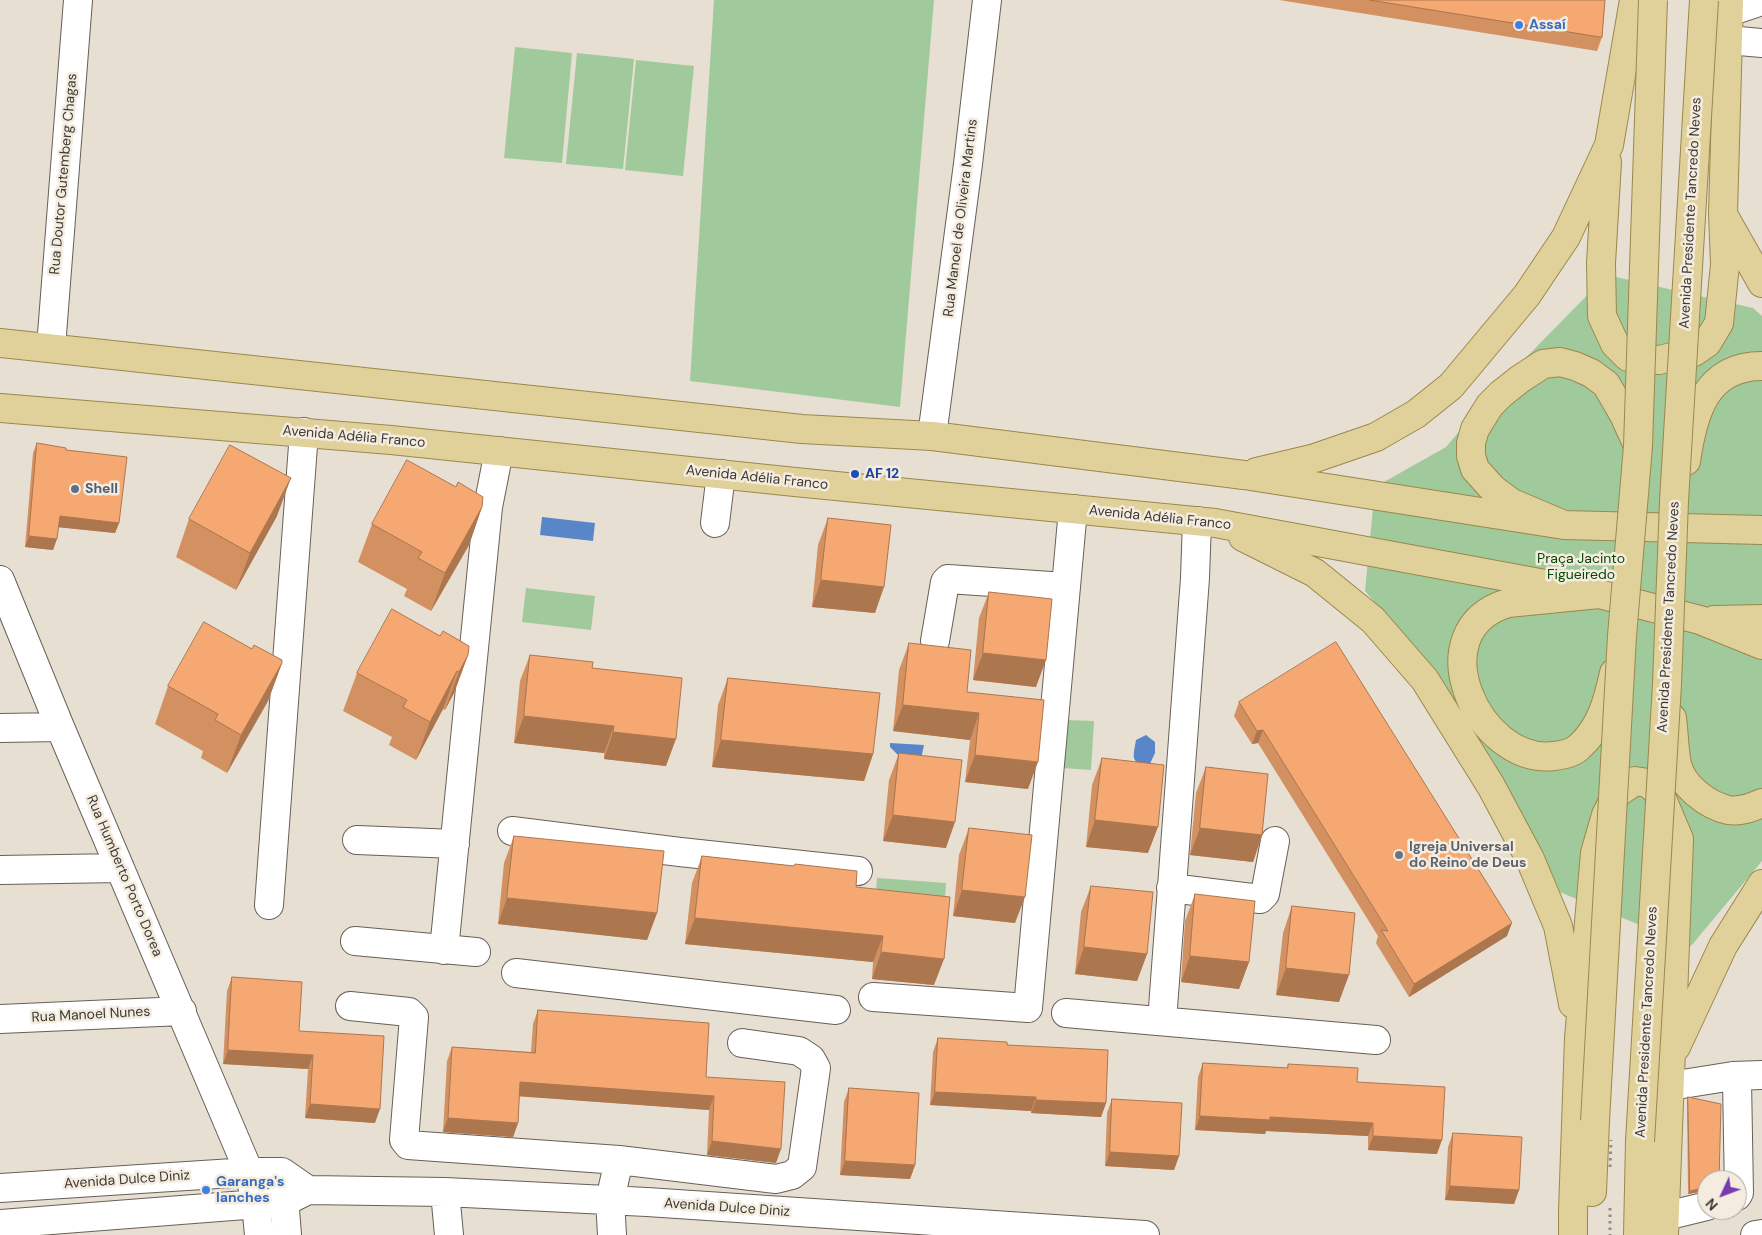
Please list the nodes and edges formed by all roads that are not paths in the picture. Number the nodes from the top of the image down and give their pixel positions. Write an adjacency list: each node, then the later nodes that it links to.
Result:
1 (78, 0): 14 (street, Rua Doutor Gutemberg Chagas)
2 (987, 0): 18 (street, Rua Manoel de Oliveira Martins)
3 (1634, 0): 10 (main road)
4 (1653, 0): 19 (main road, bridge)
5 (1704, 0): 23 (main road, Avenida Presidente Tancredo Neves, bridge)
6 (1762, 1): 7 (street)
7 (1729, 6): 8 (main road)
8 (1728, 40): 9 (street); 11 (main road)
9 (1762, 43)
10 (1608, 145): 11 (main road); 22 (main road)
11 (1723, 214): 12 (main road)
12 (1762, 283)
13 (0, 343): 14 (main road)
14 (50, 347): 18 (main road)
15 (1762, 366): 23 (main road)
16 (0, 408): 17 (main road, Avenida Adélia Franco)
17 (304, 432): 20 (main road, Avenida Adélia Franco); 52 (street)
18 (932, 436): 22 (main road)
19 (1638, 446): 27 (main road); 34 (main road, bridge)
20 (499, 451): 21 (main road, Avenida Adélia Franco); 44 (street)
21 (721, 474): 24 (main road, Avenida Adélia Franco); 26 (street)
22 (1244, 475): 27 (main road)
23 (1674, 500): 37 (main road, Avenida Presidente Tancredo Neves, bridge)
24 (1073, 509): 25 (main road, Avenida Adélia Franco); 30 (street)
25 (1206, 522): 31 (main road, Avenida Adélia Franco); 51 (street); 64 (main road)
26 (715, 523)
27 (1564, 526): 28 (main road)
28 (1758, 528)
29 (0, 582): 38 (street, Rua Humberto Porto Dorea)
30 (1065, 587): 35 (street); 46 (street)
31 (1599, 594): 33 (main road, Avenida Adélia Franco); 34 (main road, bridge)
32 (1762, 619): 33 (main road)
33 (1700, 620): 36 (main road)
34 (1622, 636): 90 (main road, bridge)
35 (934, 642)
36 (1762, 645)
37 (1667, 684): 40 (main road, bridge); 91 (main road, Avenida Presidente Tancredo Neves, bridge)
38 (60, 727): 39 (street); 47 (street, Rua Humberto Porto Dorea)
39 (0, 728)
40 (1762, 803)
41 (512, 831): 49 (street)
42 (357, 840): 44 (street)
43 (1275, 841): 51 (street)
44 (455, 844): 54 (street)
45 (1015, 845): 46 (street)
46 (1042, 849): 57 (street)
47 (120, 868): 48 (street); 59 (street, Rua Humberto Porto Dorea)
48 (0, 870)
49 (858, 871)
50 (1762, 884): 67 (main road)
51 (1171, 888): 63 (street)
52 (269, 905)
53 (355, 941): 54 (street)
54 (444, 950): 55 (street)
55 (476, 952)
56 (516, 972): 60 (street)
57 (873, 997)
58 (350, 1006): 71 (street)
59 (182, 1010): 62 (street, Rua Manoel Nunes); 73 (street, Rua Humberto Porto Dorea)
60 (836, 1010)
61 (1066, 1013): 63 (street)
62 (0, 1019)
63 (1162, 1021): 65 (street)
64 (1579, 1038): 67 (main road); 89 (main road)
65 (1376, 1040)
66 (742, 1043): 71 (street)
67 (1670, 1060): 70 (main road)
68 (1762, 1075): 69 (street)
69 (1734, 1076): 70 (street); 72 (street)
70 (1670, 1086): 81 (main road)
71 (619, 1160): 77 (street)
72 (1739, 1170)
73 (249, 1172): 74 (street, Avenida Dulce Diniz); 76 (street, Avenida Dulce Diniz); 78 (street, Rua Humberto Porto Dorea)
74 (0, 1188)
75 (445, 1192): 76 (street, Avenida Dulce Diniz); 77 (street, Avenida Dulce Diniz); 86 (street)
76 (296, 1196): 78 (street, Avenida Dulce Diniz); 85 (street)
77 (610, 1200): 82 (street, Avenida Dulce Diniz); 87 (street)
78 (256, 1203): 80 (street, Avenida Dulce Diniz); 84 (street, Rua Humberto Porto Dorea)
79 (1697, 1211): 81 (street)
80 (0, 1224)
81 (1665, 1225)
82 (1110, 1234): 88 (street, Avenida Dulce Diniz)
83 (1762, 1234): 92 (street)
84 (259, 1235)
85 (287, 1235)
86 (449, 1235)
87 (612, 1235)
88 (1145, 1235)
89 (1573, 1235)
90 (1591, 1235)
91 (1638, 1235)
92 (1755, 1235)

